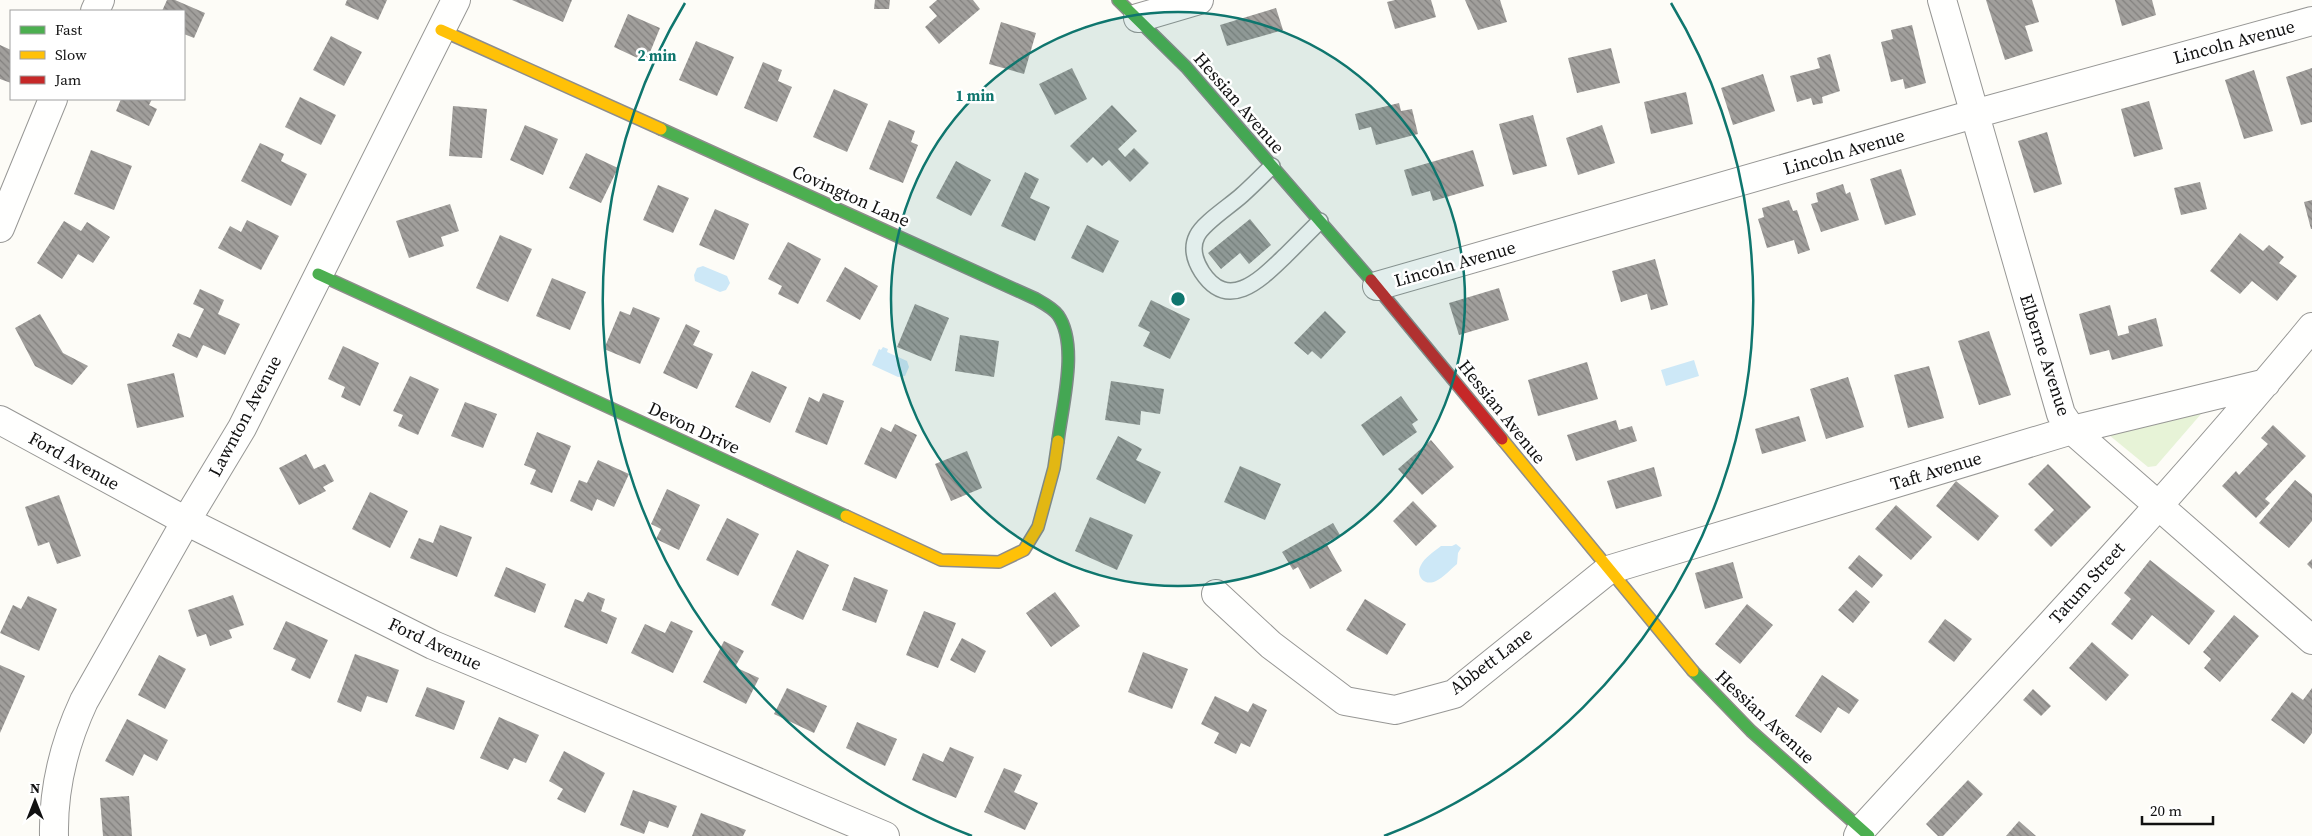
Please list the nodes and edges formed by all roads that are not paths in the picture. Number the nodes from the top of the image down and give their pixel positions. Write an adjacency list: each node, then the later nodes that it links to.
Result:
1 (456, 0): 7 (street, Lawnton Avenue)
2 (1118, 0): 5 (street, Hessian Avenue)
3 (1199, 0): 5 (street)
4 (1942, 0): 9 (street, Elberne Avenue)
5 (1138, 18): 10 (street, Hessian Avenue)
6 (2312, 21): 9 (street, Lincoln Avenue)
7 (441, 30): 13 (street, Lawnton Avenue); 20 (street, Covington Lane)
8 (53, 100): 12 (street)
9 (1974, 114): 14 (street, Lincoln Avenue); 18 (street, Elberne Avenue)
10 (1272, 166): 11 (street, Hessian Avenue); 11 (lane)
11 (1320, 221): 14 (street, Hessian Avenue)
12 (0, 228)
13 (318, 274): 20 (street, Devon Drive); 21 (street, Lawnton Avenue)
14 (1378, 286): 22 (street, Hessian Avenue)
15 (2312, 327): 16 (street, Tatum Street)
16 (2266, 383): 18 (street, Taft Avenue); 19 (street, Tatum Street)
17 (0, 420): 21 (street, Ford Avenue)
18 (2072, 430): 19 (street, Elberne Avenue); 22 (street, Taft Avenue)
19 (2158, 506): 24 (street, Elberne Avenue); 25 (street, Tatum Street)
20 (1042, 514)
21 (186, 521): 26 (street, Lawnton Avenue); 27 (street, Ford Avenue)
22 (1608, 570): 23 (street, Abbett Lane); 25 (street, Hessian Avenue)
23 (1216, 594)
24 (2312, 640)
25 (1863, 834)
26 (54, 836)
27 (885, 836)

